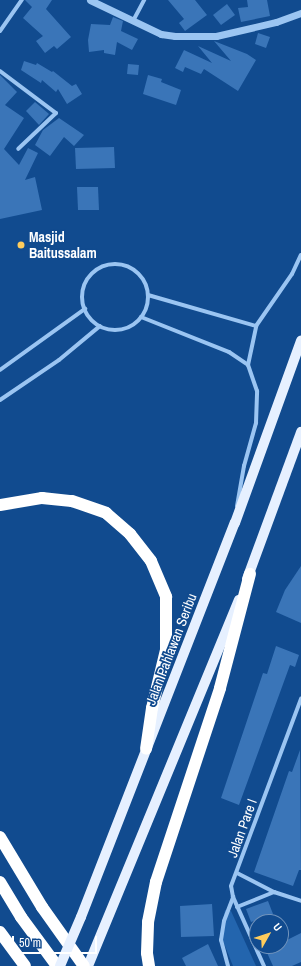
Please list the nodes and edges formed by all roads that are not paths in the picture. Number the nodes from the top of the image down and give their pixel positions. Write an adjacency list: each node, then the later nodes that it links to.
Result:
1 (22, 0): 6 (street)
2 (90, 0): 5 (street)
3 (144, 0): 5 (street)
4 (301, 13): 5 (street)
5 (133, 21)
6 (0, 31)
7 (0, 71): 8 (street)
8 (18, 149)
9 (301, 255): 14 (street)
10 (148, 295): 11 (street); 12 (street); 14 (street)
11 (85, 310): 13 (street); 17 (street)
12 (141, 318): 13 (street); 16 (street)
13 (100, 326): 18 (street)
14 (256, 326): 16 (street)
15 (301, 341): 21 (main road, Jalan Pahlawan Seribu)
16 (248, 365): 21 (street)
17 (0, 370)
18 (0, 400)
19 (301, 432): 22 (main road)
20 (0, 505): 24 (highway)
21 (236, 523): 24 (main road, Jalan Pahlawan Seribu)
22 (250, 574): 36 (main road); 37 (highway)
23 (301, 699): 26 (street, Jalan Pare I)
24 (146, 749): 34 (main road, Jalan Pahlawan Seribu, bridge)
25 (0, 837): 35 (highway)
26 (237, 873): 28 (street); 29 (street, Jalan Pare I)
27 (0, 882): 34 (highway)
28 (274, 892): 30 (street); 31 (street)
29 (232, 897): 31 (street); 38 (street, Jalan Pare I)
30 (301, 902)
31 (237, 907): 39 (street)
32 (0, 932): 33 (highway)
33 (25, 966)
34 (59, 966)
35 (84, 966)
36 (88, 966)
37 (149, 966)
38 (228, 966)
39 (264, 966)

